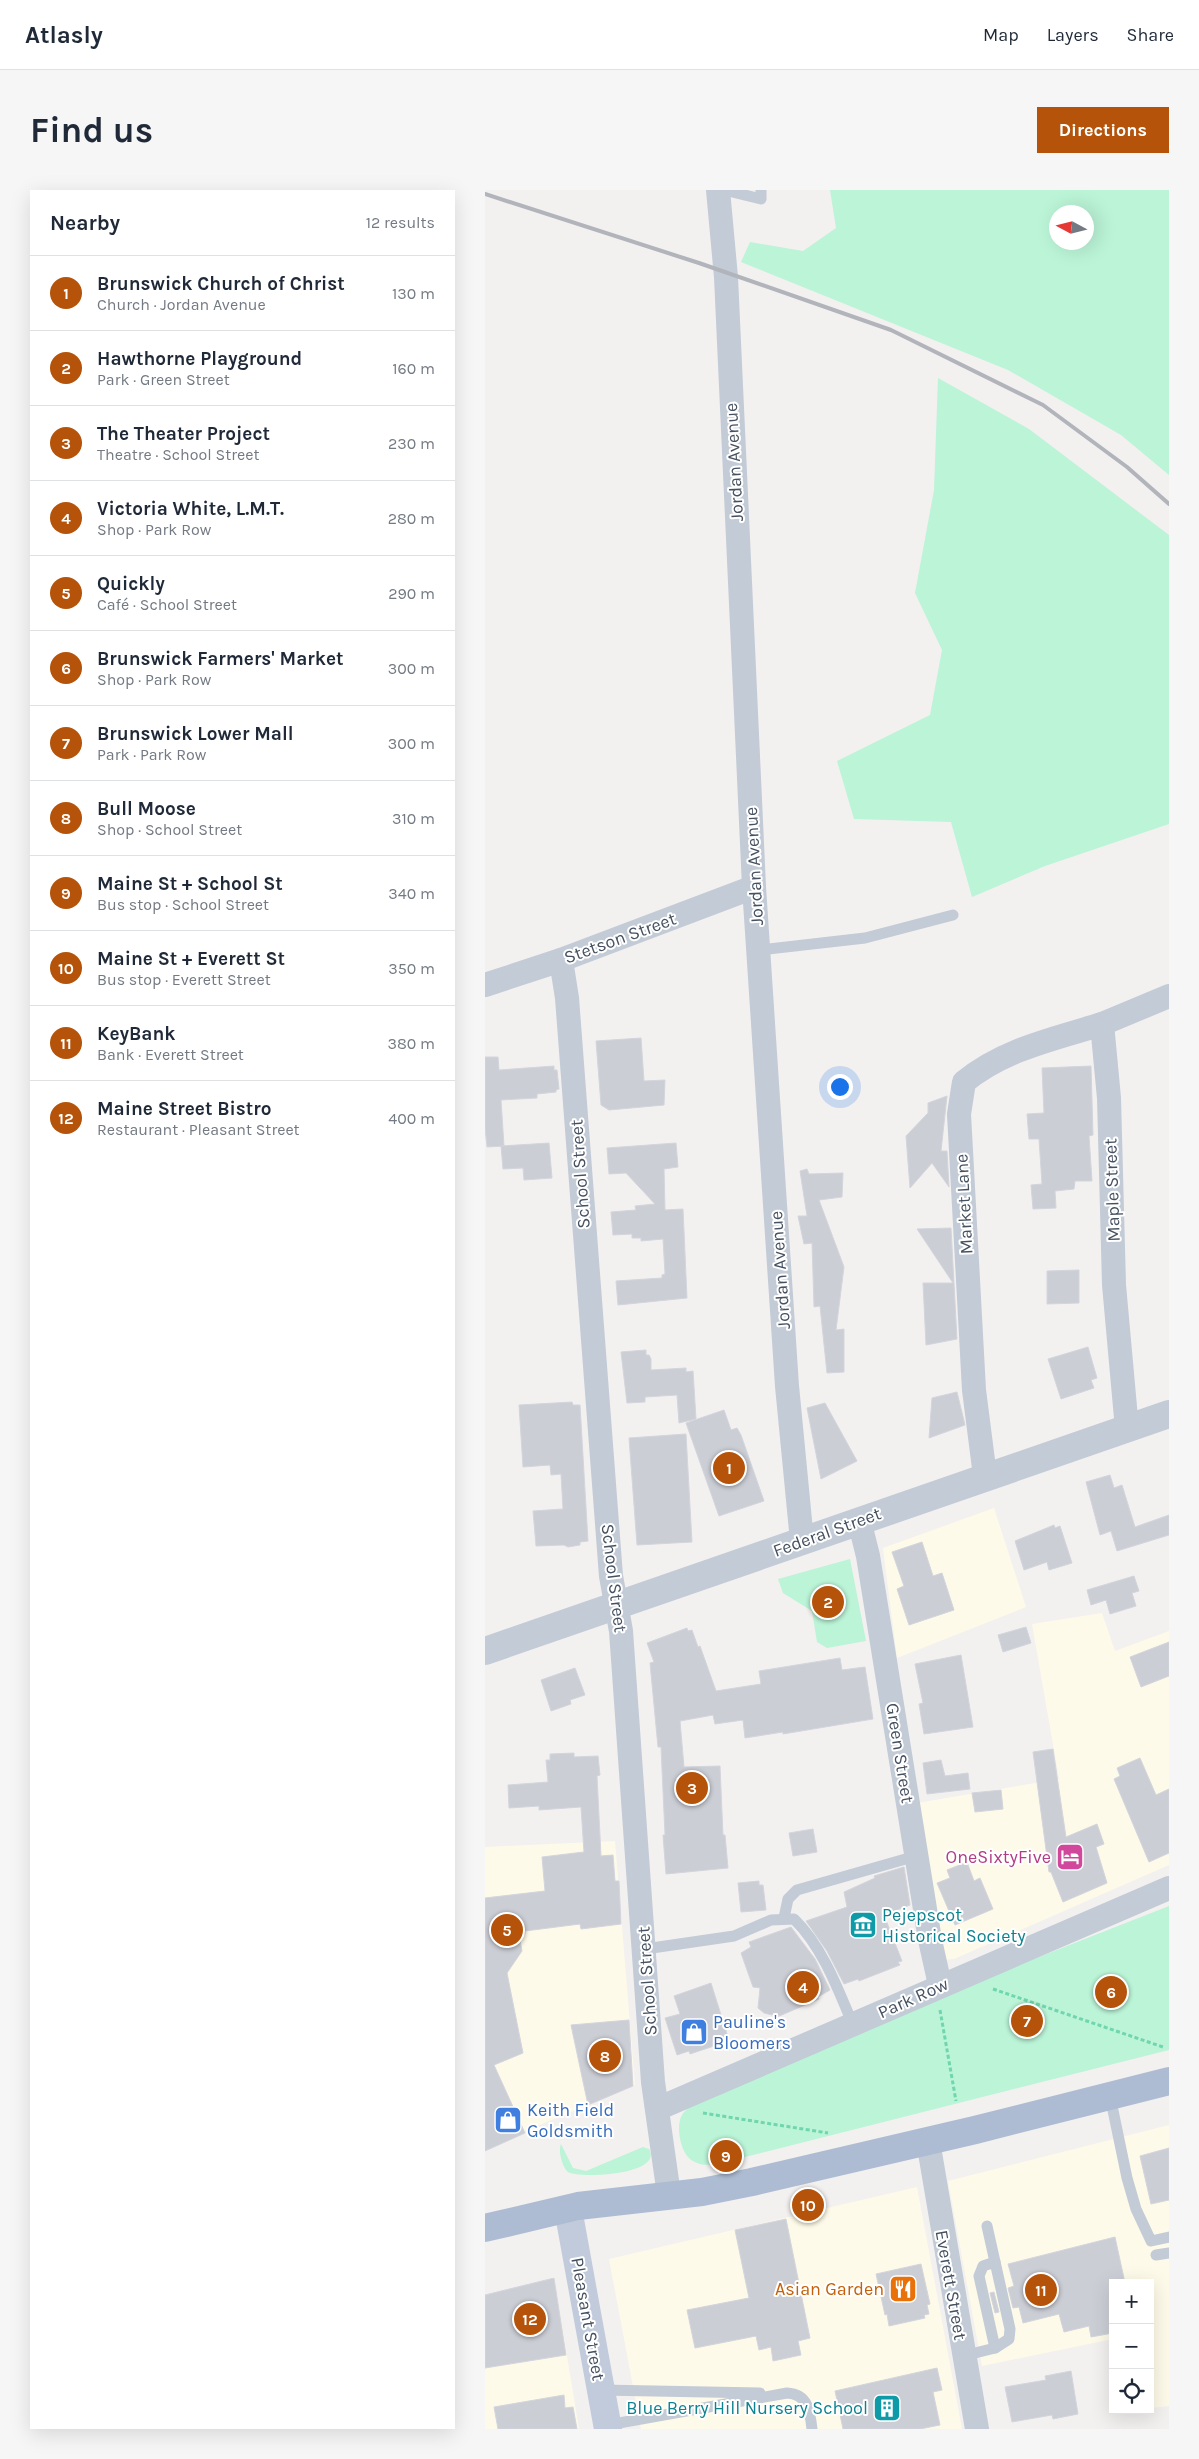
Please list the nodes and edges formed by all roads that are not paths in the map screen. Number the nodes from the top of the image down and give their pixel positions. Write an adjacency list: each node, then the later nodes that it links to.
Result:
1 (719, 190): 4 (street, Jordan Avenue)
2 (724, 190): 3 (lane)
3 (761, 190)
4 (754, 887): 6 (street, Jordan Avenue); 7 (street, Stetson Street)
5 (953, 916): 6 (lane)
6 (759, 950): 15 (street, Jordan Avenue)
7 (561, 960): 8 (street, Stetson Street); 16 (street, School Street)
8 (485, 986)
9 (1169, 996): 10 (street)
10 (1103, 1024): 12 (street, Maple Street); 13 (street, Market Lane)
11 (1169, 1414): 12 (street, Federal Street)
12 (1127, 1429): 13 (street, Federal Street)
13 (985, 1476): 14 (street, Federal Street)
14 (859, 1520): 15 (street, Federal Street); 18 (street, Green Street)
15 (802, 1542): 16 (street, Federal Street)
16 (617, 1606): 17 (street, Federal Street); 21 (street, School Street)
17 (485, 1651)
18 (916, 1856): 20 (lane); 22 (street, Green Street)
19 (1169, 1888): 22 (street, Park Row)
20 (785, 1918): 21 (lane); 23 (lane)
21 (645, 1949): 25 (street, School Street)
22 (939, 1996): 23 (street, Park Row)
23 (853, 2025): 25 (street, Park Row)
24 (1110, 2096): 26 (main road); 31 (lane)
25 (657, 2109): 27 (street, School Street)
26 (928, 2141): 27 (main road); 36 (street, Everett Street)
27 (669, 2195): 28 (main road)
28 (568, 2208): 30 (main road); 37 (main road, Pleasant Street)
29 (987, 2226): 34 (lane)
30 (485, 2228)
31 (1169, 2237)
32 (1169, 2253): 33 (lane)
33 (1156, 2255)
34 (995, 2262): 35 (lane); 35 (lane)
35 (995, 2348): 36 (lane)
36 (963, 2356): 41 (street, Everett Street)
37 (601, 2390): 38 (lane); 39 (main road, Pleasant Street)
38 (787, 2393): 39 (lane); 40 (lane)
39 (608, 2427)
40 (812, 2429)
41 (977, 2429)

